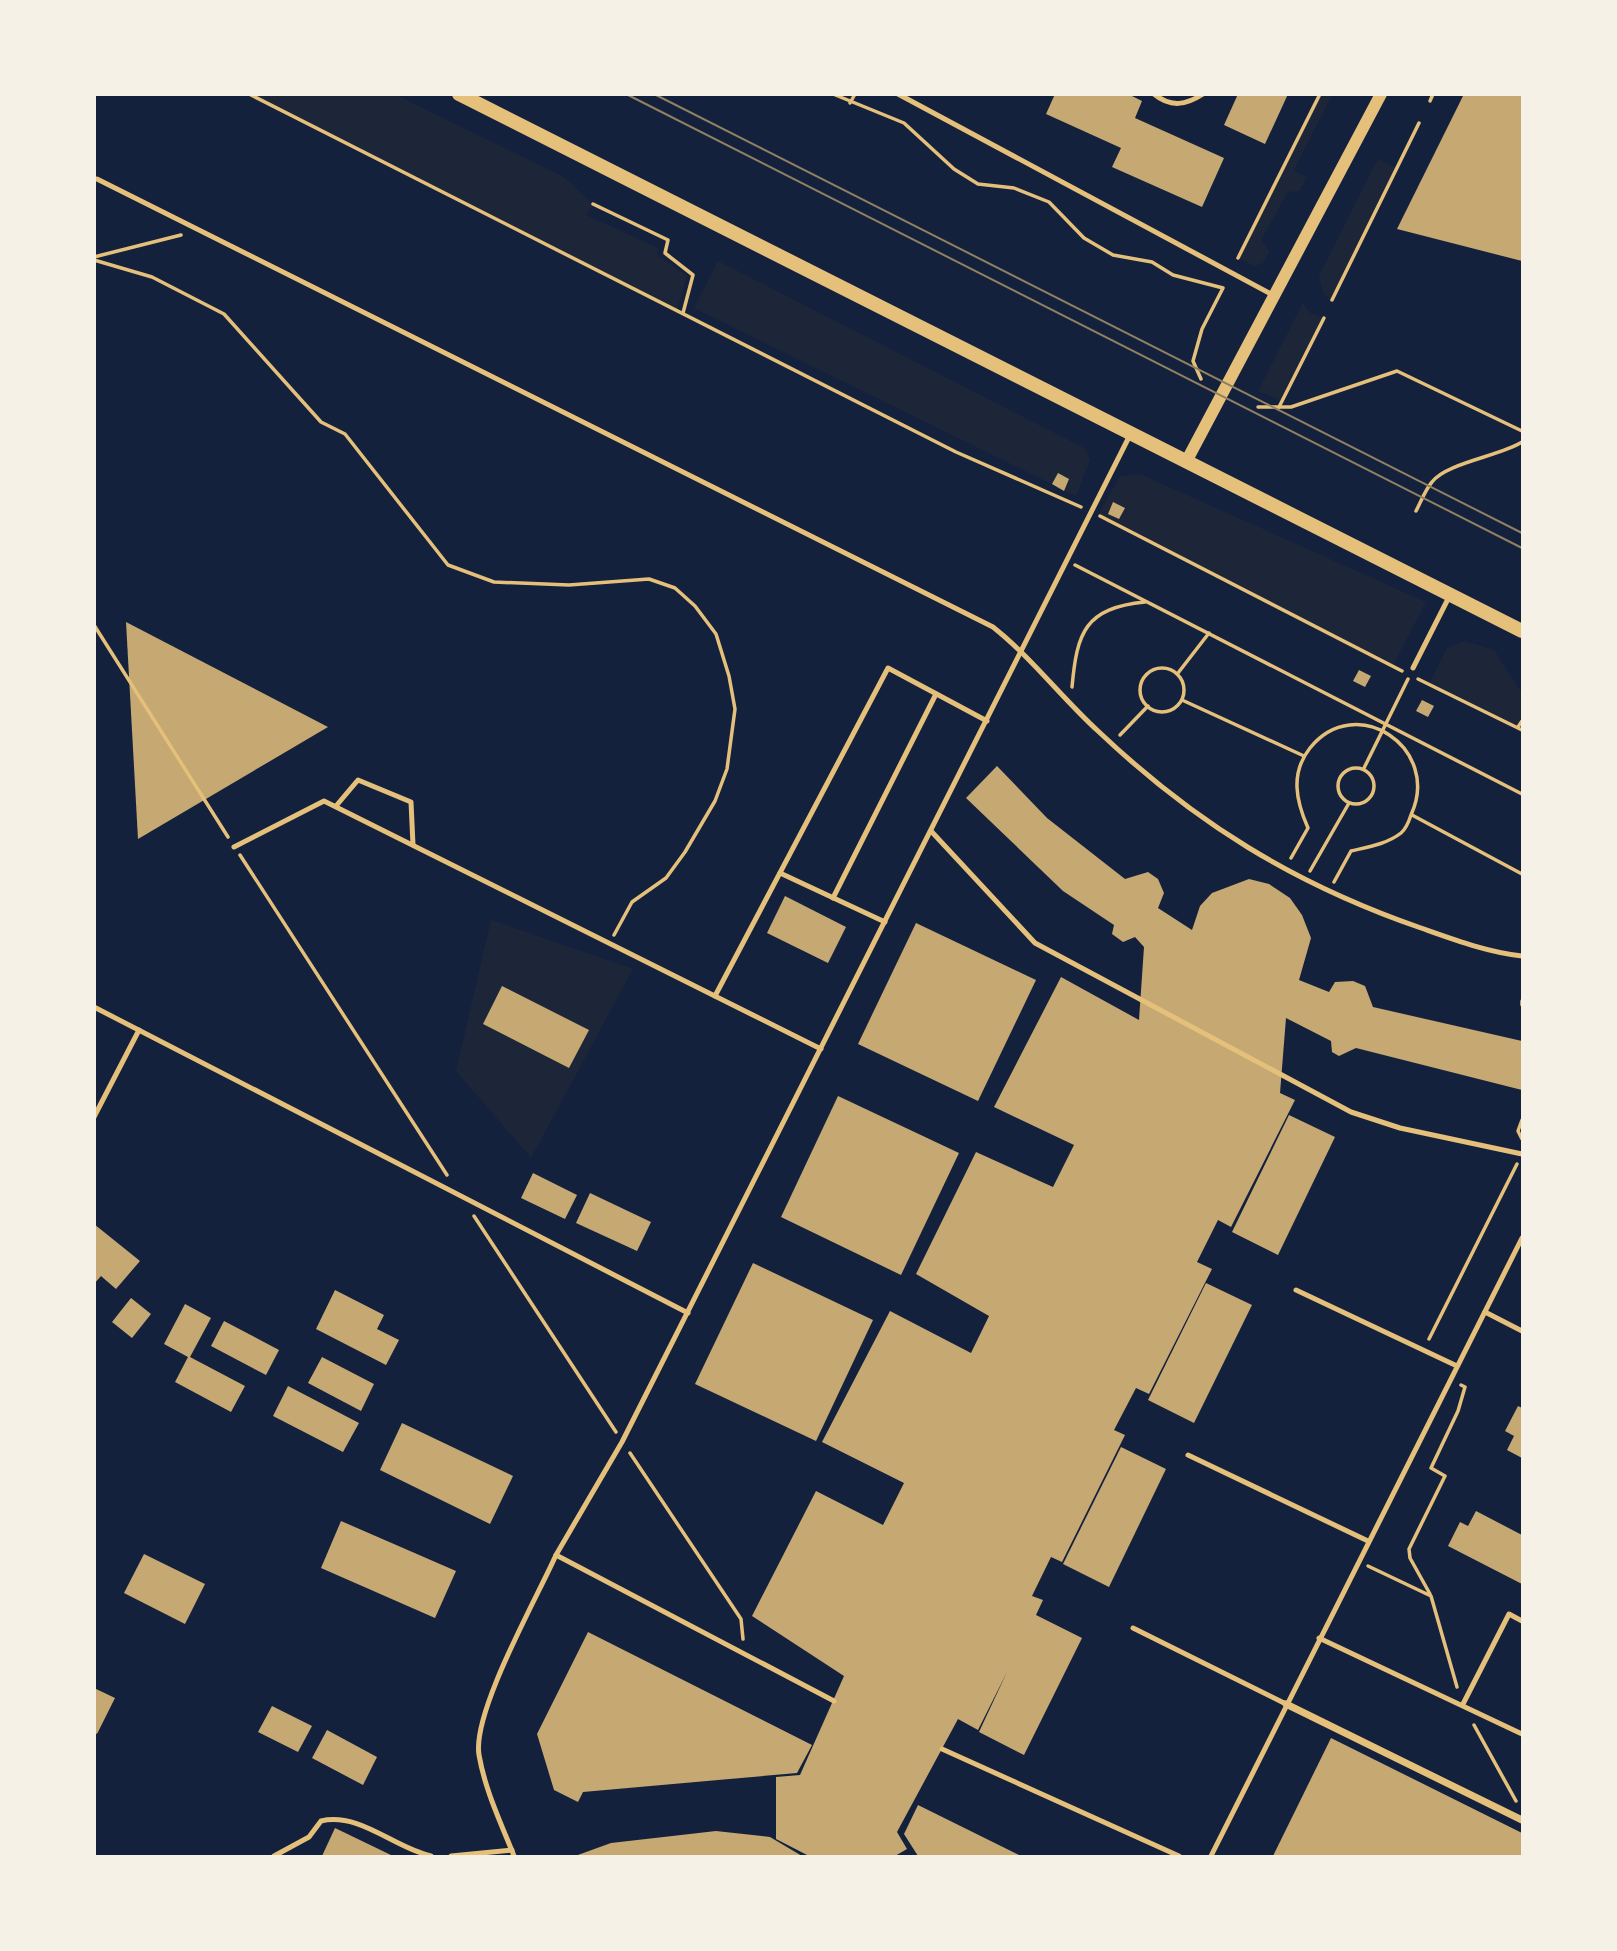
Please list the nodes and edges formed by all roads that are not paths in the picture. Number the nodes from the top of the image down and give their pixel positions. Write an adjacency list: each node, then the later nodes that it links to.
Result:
1 (458, 94): 8 (main road)
2 (898, 94): 7 (lane)
3 (1154, 94): 4 (lane)
4 (1203, 94)
5 (1381, 94): 7 (street)
6 (97, 179): 12 (lane)
7 (1276, 297): 9 (street)
8 (1130, 434): 9 (main road); 12 (lane)
9 (1186, 463): 10 (main road)
10 (1450, 595): 11 (main road); 13 (lane)
11 (1522, 631)
12 (1021, 650): 15 (lane); 23 (lane)
13 (1413, 668)
14 (936, 694): 15 (lane); 20 (lane); 21 (lane)
15 (987, 721): 17 (lane)
16 (336, 806): 18 (lane); 18 (lane); 19 (lane)
17 (931, 831): 22 (lane); 29 (lane)
18 (413, 845): 24 (lane)
19 (234, 847)
20 (780, 873): 21 (lane); 24 (lane)
21 (833, 898): 22 (lane)
22 (885, 922): 27 (lane)
23 (1522, 957)
24 (715, 996): 27 (lane)
25 (94, 1007): 26 (lane)
26 (139, 1030): 28 (lane); 33 (lane)
27 (821, 1049): 33 (lane)
28 (94, 1117)
29 (1522, 1155)
30 (1522, 1238): 31 (lane)
31 (1520, 1247): 34 (lane)
32 (1296, 1290): 36 (lane)
33 (688, 1312): 39 (lane)
34 (1485, 1312): 35 (lane); 36 (lane)
35 (1522, 1331)
36 (1457, 1366): 38 (lane)
37 (1188, 1455): 38 (lane)
38 (1368, 1541): 42 (lane)
39 (556, 1555): 43 (lane); 49 (lane)
40 (1522, 1621): 45 (lane)
41 (1133, 1629): 44 (lane)
42 (1319, 1638): 44 (lane); 45 (lane)
43 (834, 1701)
44 (1286, 1704): 48 (street); 54 (lane)
45 (1462, 1704): 46 (lane)
46 (1522, 1734)
47 (942, 1749): 53 (lane)
48 (1522, 1820)
49 (513, 1854): 52 (lane)
50 (274, 1857): 51 (lane)
51 (431, 1857)
52 (451, 1857)
53 (1179, 1857)
54 (1211, 1857)

